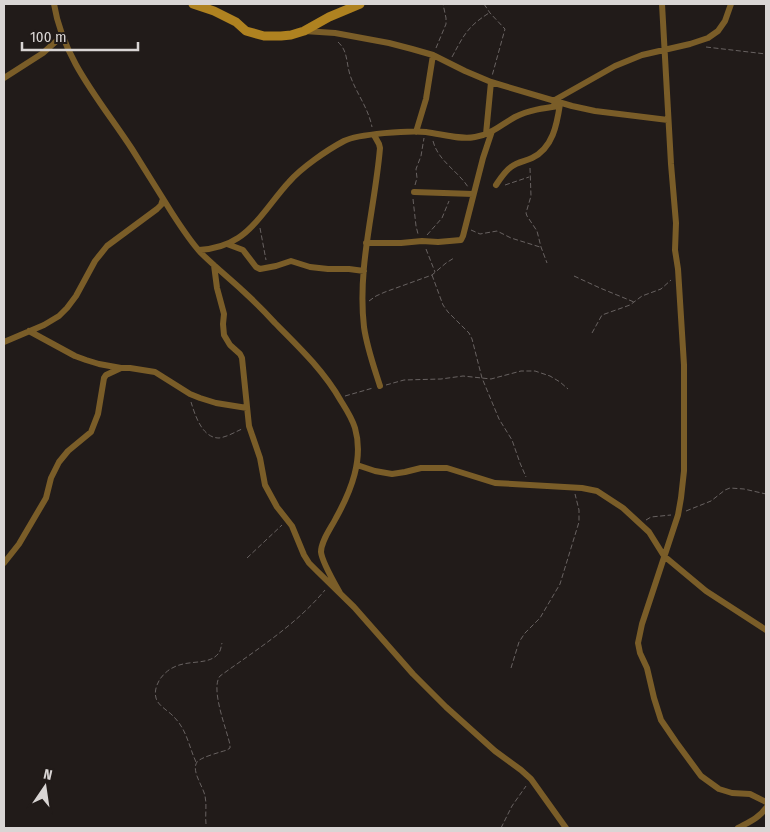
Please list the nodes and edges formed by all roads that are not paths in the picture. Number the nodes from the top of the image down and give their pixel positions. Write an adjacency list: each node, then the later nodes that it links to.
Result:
1 (54, 4): 7 (street)
2 (194, 4): 6 (street)
3 (360, 4): 6 (street)
4 (662, 4): 8 (street)
5 (731, 4): 8 (street)
6 (304, 31): 9 (street)
7 (62, 36): 10 (street); 20 (street)
8 (665, 50): 12 (street); 13 (street)
9 (433, 55): 11 (street); 14 (street)
10 (4, 78)
11 (490, 82): 12 (street); 15 (street)
12 (557, 103): 13 (street); 15 (street); 17 (street)
13 (668, 120): 32 (street)
14 (416, 132): 15 (street); 16 (street)
15 (489, 133): 19 (street)
16 (374, 135): 21 (street); 22 (street)
17 (496, 185)
18 (414, 192): 19 (street)
19 (473, 194): 21 (street)
20 (163, 199): 23 (street); 26 (street)
21 (366, 243): 25 (street)
22 (227, 244): 23 (street); 25 (street)
23 (199, 250): 24 (street)
24 (214, 265): 30 (street); 31 (street)
25 (364, 271): 29 (street)
26 (29, 331): 27 (street); 28 (street)
27 (4, 342)
28 (121, 368): 30 (street); 33 (street)
29 (380, 386)
30 (247, 408): 34 (street)
31 (357, 465): 32 (street); 34 (street)
32 (664, 556): 35 (street); 36 (street)
33 (4, 563)
34 (340, 594): 38 (street)
35 (766, 630)
36 (766, 802)
37 (766, 808): 39 (street)
38 (566, 828)
39 (738, 828)

